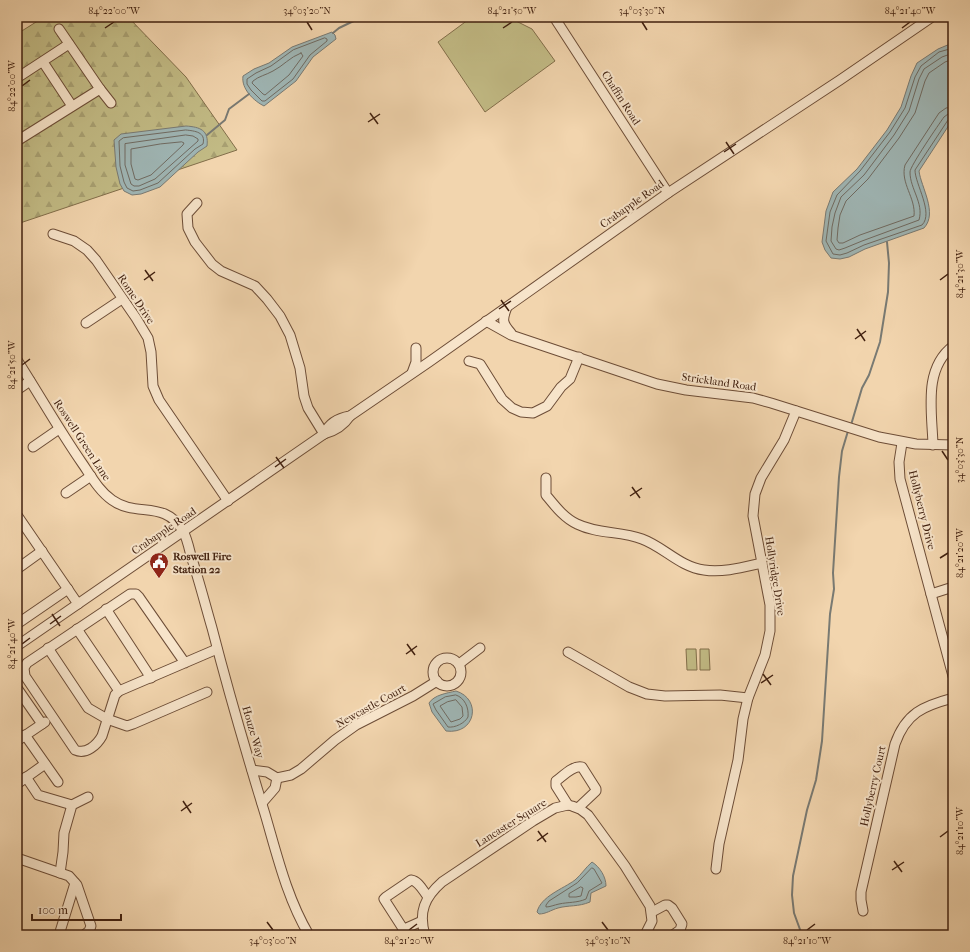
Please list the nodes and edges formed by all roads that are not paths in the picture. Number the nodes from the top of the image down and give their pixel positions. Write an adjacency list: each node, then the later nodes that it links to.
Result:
1 (554, 17): 11 (street, Chaffin Road)
2 (932, 17): 12 (street, Crabapple Road)
3 (60, 29): 4 (street)
4 (69, 44): 5 (street); 7 (street)
5 (43, 62): 6 (street); 9 (street)
6 (17, 78)
7 (100, 89): 8 (street); 9 (street)
8 (111, 103)
9 (72, 106): 10 (street)
10 (17, 141)
11 (660, 179): 12 (street, Chaffin Road); 13 (street)
12 (668, 193): 13 (street, Crabapple Road)
13 (655, 202): 17 (street, Crabapple Road)
14 (197, 203): 31 (street)
15 (53, 234): 16 (street, Rome Drive)
16 (122, 299): 19 (street); 39 (street, Rome Drive)
17 (506, 307): 18 (street, Crabapple Road); 20 (street)
18 (486, 321): 20 (street, Strickland Road); 26 (street, Crabapple Road)
19 (86, 323)
20 (511, 334): 23 (street, Strickland Road)
21 (953, 346): 33 (street)
22 (416, 348): 26 (street)
23 (580, 357): 25 (street); 29 (street, Strickland Road)
24 (17, 360): 27 (street, Roswell Green Lane)
25 (469, 361)
26 (412, 374): 31 (street, Crabapple Road)
27 (30, 381): 28 (street); 30 (street, Roswell Green Lane)
28 (17, 390)
29 (796, 410): 32 (street, Strickland Road); 43 (street, Hollyridge Drive)
30 (59, 429): 35 (street); 36 (street, Roswell Green Lane)
31 (324, 434): 39 (street, Crabapple Road)
32 (902, 442): 33 (street, Strickland Road); 47 (street, Hollyberry Drive)
33 (933, 445): 34 (street, Strickland Road)
34 (953, 446)
35 (33, 447)
36 (91, 476): 38 (street); 41 (street, Roswell Green Lane)
37 (546, 478): 43 (street)
38 (66, 493)
39 (228, 501): 41 (street, Crabapple Road)
40 (17, 515): 42 (street)
41 (184, 532): 48 (street, Crabapple Road); 55 (street, Houze Way)
42 (42, 552): 44 (street); 46 (street)
43 (762, 564): 65 (street, Hollyridge Drive)
44 (17, 569)
45 (953, 587): 47 (street)
46 (68, 589): 48 (street); 50 (street)
47 (931, 594): 59 (street, Hollyberry Drive)
48 (78, 604): 52 (street, Crabapple Road)
49 (106, 609): 51 (street); 57 (street); 60 (street)
50 (17, 624)
51 (77, 629): 53 (street); 63 (street)
52 (17, 646)
53 (48, 648): 67 (street); 68 (street)
54 (480, 648): 58 (street)
55 (217, 649): 57 (street); 73 (street, Houze Way)
56 (568, 652): 65 (street)
57 (185, 663): 60 (street)
58 (459, 664): 61 (street); 61 (street)
59 (953, 676)
60 (151, 678): 63 (street)
61 (438, 681): 75 (street, Newcastle Court)
62 (17, 688): 69 (street)
63 (119, 692): 68 (street)
64 (207, 692): 68 (street)
65 (748, 698): 84 (street, Hollyridge Drive)
66 (953, 698): 88 (street, Hollyberry Court)
67 (52, 717): 68 (street); 69 (street)
68 (107, 719)
69 (42, 724): 70 (street)
70 (25, 736): 71 (street); 72 (street)
71 (17, 741)
72 (45, 764): 74 (street); 76 (street)
73 (252, 770): 75 (street); 79 (street, Houze Way)
74 (26, 777): 77 (street); 80 (street)
75 (277, 778): 79 (street)
76 (58, 782)
77 (17, 784)
78 (88, 797): 80 (street)
79 (262, 803): 94 (street, Houze Way)
80 (72, 805): 85 (street)
81 (568, 805): 82 (street); 82 (street); 87 (street, Lancaster Square)
82 (578, 808): 89 (street)
83 (17, 858): 85 (street)
84 (716, 869)
85 (60, 873): 86 (street)
86 (75, 883): 92 (street); 93 (street)
87 (428, 897): 90 (street, Lancaster Square); 90 (street)
88 (863, 911)
89 (652, 912): 91 (street); 96 (street)
90 (422, 921): 95 (street, Lancaster Square)
91 (649, 933)
92 (59, 935)
93 (84, 935)
94 (309, 935)
95 (425, 935)
96 (673, 935)

